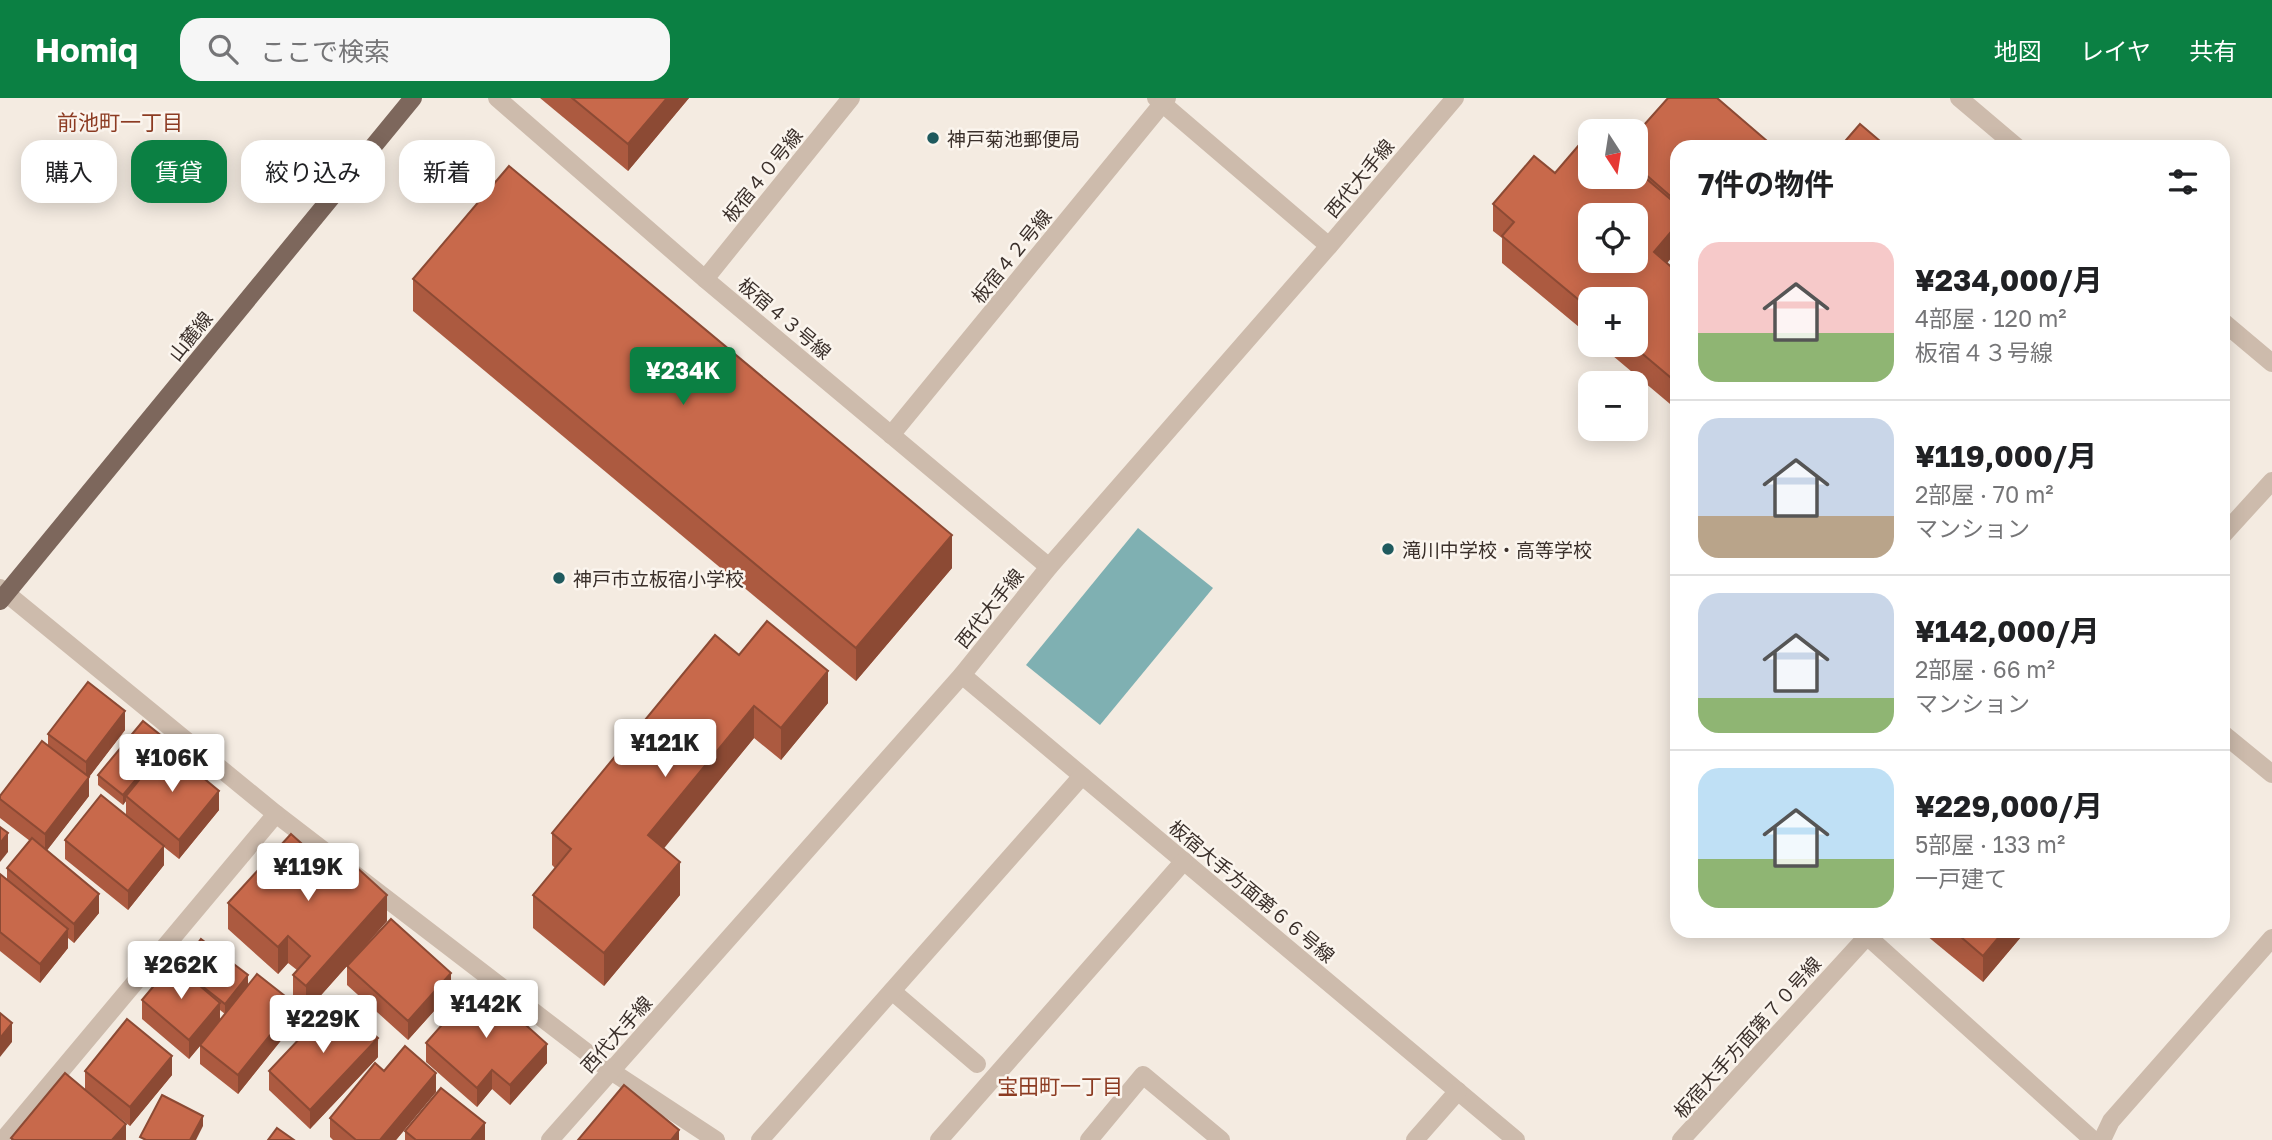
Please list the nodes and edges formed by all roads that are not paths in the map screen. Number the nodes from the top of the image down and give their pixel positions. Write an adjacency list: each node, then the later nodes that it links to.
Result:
1 (413, 98): 16 (main road, 山麓線)
2 (497, 98): 9 (street, 板宿４３号線)
3 (851, 98): 9 (street, 板宿４０号線)
4 (1455, 98): 8 (street, 西代大手線)
5 (1959, 98): 7 (street)
6 (1162, 100): 8 (street); 12 (street, 板宿４２号線)
7 (2009, 140)
8 (1329, 246): 15 (street, 西代大手線)
9 (705, 279): 12 (street, 板宿４３号線)
10 (2230, 328): 11 (street)
11 (2272, 363)
12 (891, 435): 15 (street, 板宿４３号線)
13 (2272, 481): 14 (street)
14 (2230, 527)
15 (1049, 568): 17 (street, 西代大手線)
16 (2, 594): 21 (street)
17 (962, 675): 20 (street, 板宿大手方面第６６号線); 28 (street, 西代大手線)
18 (2230, 740): 19 (street)
19 (2272, 774)
20 (1082, 776): 22 (street, 板宿大手方面第６６号線); 26 (street)
21 (276, 814): 28 (street); 30 (street)
22 (1184, 861): 29 (street, 板宿大手方面第６６号線); 34 (street)
23 (1864, 938): 39 (street, 板宿大手方面第７０号線)
24 (1874, 938): 40 (street)
25 (2272, 938): 41 (street)
26 (891, 991): 27 (street); 33 (street)
27 (977, 1064)
28 (611, 1071): 31 (street, 西代大手線); 32 (street)
29 (1458, 1091): 37 (street); 38 (street, 板宿大手方面第６６号線)
30 (3, 1140)
31 (550, 1140)
32 (716, 1140)
33 (760, 1140)
34 (939, 1140)
35 (1089, 1140): 36 (street)
36 (1221, 1140)
37 (1415, 1140)
38 (1516, 1140)
39 (1681, 1140)
40 (2093, 1140)
41 (2102, 1140)

